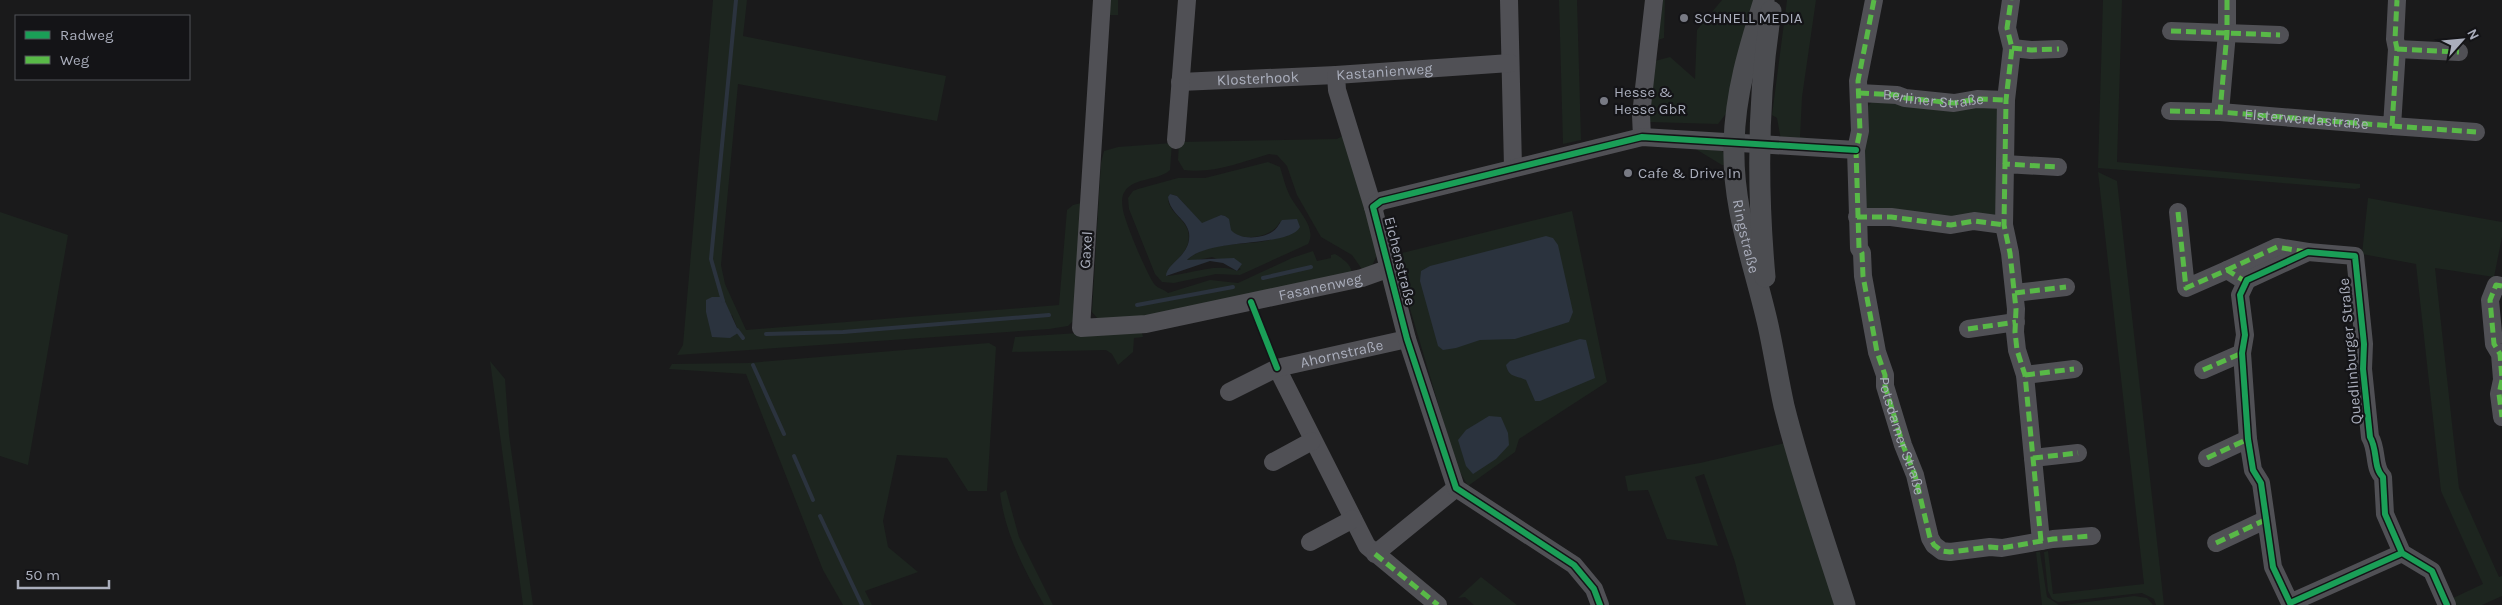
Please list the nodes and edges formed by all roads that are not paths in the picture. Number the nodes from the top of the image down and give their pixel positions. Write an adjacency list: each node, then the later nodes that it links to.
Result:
1 (1102, 0): 46 (street, Gaxel)
2 (1187, 0): 20 (street)
3 (1509, 0): 18 (street)
4 (1654, 0): 27 (street)
5 (1764, 0): 29 (main road, Ringstraße)
6 (1773, 0): 30 (main road, Ringstraße)
7 (1874, 0): 21 (street, Berliner Straße)
8 (2010, 0): 14 (street, Berliner Straße)
9 (2227, 0): 12 (street)
10 (2397, 0): 15 (street)
11 (2171, 30): 12 (street)
12 (2227, 33): 13 (street); 24 (street)
13 (2280, 36)
14 (2012, 48): 16 (street); 22 (street, Berliner Straße)
15 (2397, 49): 17 (street); 25 (street)
16 (2059, 50)
17 (2459, 52)
18 (1510, 64): 19 (street, Kastanienweg); 33 (street)
19 (1336, 75): 20 (street, Klosterhook); 35 (street, Kastanienweg)
20 (1180, 82): 28 (street)
21 (1859, 94): 22 (street, Berliner Straße); 31 (street, Berliner Straße)
22 (2006, 100): 32 (street, Berliner Straße)
23 (2170, 111): 24 (street, Elsterwerdastraße)
24 (2220, 112): 25 (street, Elsterwerdastraße)
25 (2392, 126): 26 (street, Elsterwerdastraße)
26 (2476, 132)
27 (1642, 137): 29 (street, Eichenstraße); 33 (street, Eichenstraße)
28 (1176, 140)
29 (1734, 143): 30 (street, Eichenstraße); 48 (main road, Ringstraße)
30 (1759, 143): 31 (street); 48 (main road, Ringstraße)
31 (1856, 150): 37 (street, Potsdamer Straße)
32 (2005, 164): 34 (street); 38 (street, Berliner Straße)
33 (1514, 167): 35 (street, Eichenstraße)
34 (2058, 167)
35 (1374, 207): 40 (street, Eichenstraße)
36 (2178, 212): 41 (street, Quedlinburger Straße)
37 (1857, 217): 38 (street); 69 (street, Potsdamer Straße)
38 (2004, 225): 45 (street)
39 (2308, 252): 41 (street, Quedlinburger Straße); 42 (street); 72 (street, Quedlinburger Straße)
40 (1390, 268): 46 (street, Fasanenweg); 50 (street, Eichenstraße)
41 (2227, 270): 42 (street)
42 (2246, 282): 51 (street)
43 (2502, 286): 56 (street)
44 (2066, 287): 45 (street)
45 (2014, 292): 47 (street)
46 (1251, 302)
47 (2016, 322): 49 (street); 55 (street)
48 (1768, 325): 77 (main road, Ringstraße)
49 (1968, 329)
50 (1407, 339): 52 (street, Ahornstraße); 65 (street, Eichenstraße)
51 (2242, 353): 54 (street); 59 (street)
52 (1277, 368): 57 (street, Ahornstraße); 60 (street, Ahornstraße)
53 (2074, 369): 55 (street)
54 (2203, 370)
55 (2025, 375): 62 (street)
56 (2502, 380): 58 (street)
57 (1229, 392)
58 (2502, 417)
59 (2248, 439): 63 (street); 67 (street)
60 (1312, 441): 64 (street); 66 (street, Ahornstraße)
61 (2078, 453): 62 (street)
62 (2033, 458): 69 (street)
63 (2207, 458)
64 (1273, 462)
65 (1456, 488): 73 (street); 76 (street)
66 (1353, 519): 70 (street); 73 (street, Ahornstraße)
67 (2264, 520): 71 (street); 74 (street)
68 (2092, 536): 69 (street, Potsdamer Straße)
69 (2041, 541)
70 (1310, 542)
71 (2216, 542)
72 (2402, 553): 74 (street); 78 (street)
73 (1375, 554): 75 (street, Ahornstraße)
74 (2288, 604)
75 (1438, 605)
76 (1600, 605)
77 (1845, 605)
78 (2447, 605)

